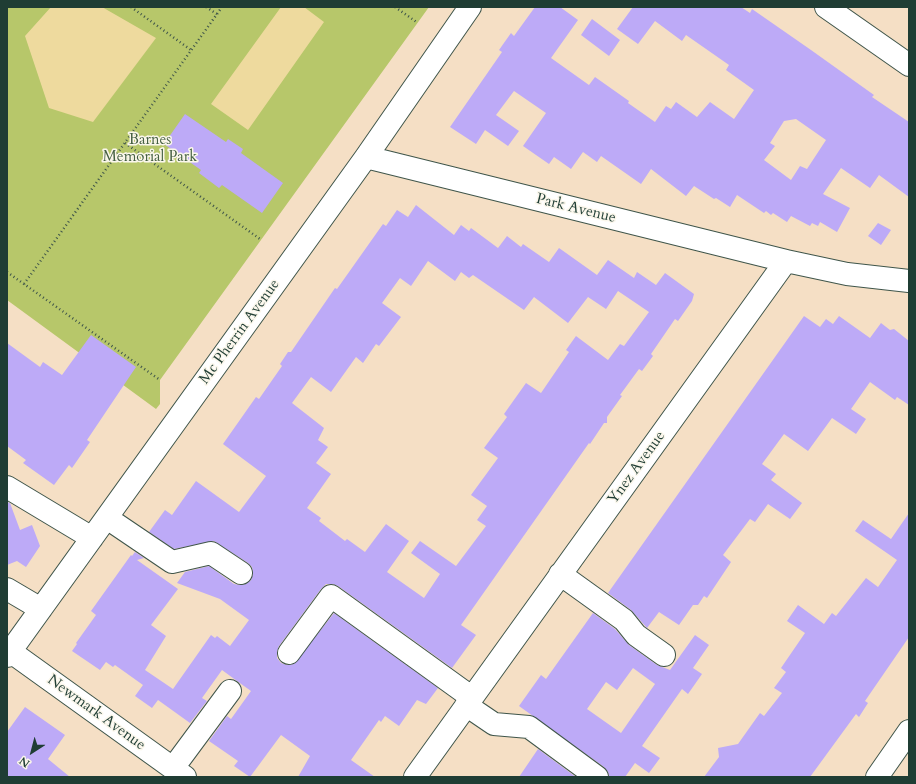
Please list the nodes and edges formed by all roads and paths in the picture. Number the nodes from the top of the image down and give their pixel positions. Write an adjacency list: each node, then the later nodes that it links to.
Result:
1 (131, 7): 9 (path)
2 (206, 7): 7 (path)
3 (222, 7): 7 (path)
4 (395, 7): 8 (path)
5 (470, 7): 12 (street, Mc Pherrin Avenue)
6 (826, 7): 10 (street)
7 (217, 14): 9 (path)
8 (418, 23)
9 (191, 50): 11 (path)
10 (909, 65)
11 (125, 143): 13 (path); 17 (path)
12 (366, 157): 14 (street, Park Avenue); 20 (street, Mc Pherrin Avenue)
13 (260, 239)
14 (786, 261): 16 (street); 23 (street, Ynez Avenue)
15 (7, 272): 17 (path)
16 (909, 281)
17 (24, 284): 18 (path)
18 (160, 380)
19 (7, 487): 21 (street)
20 (107, 518): 21 (street, Mc Pherrin Avenue); 22 (street)
21 (92, 538): 25 (street, Mc Pherrin Avenue)
22 (241, 573)
23 (560, 574): 28 (street); 30 (street, Ynez Avenue)
24 (7, 589): 25 (street)
25 (41, 609): 26 (street, Mc Pherrin Avenue)
26 (8, 652): 32 (street, Newmark Avenue)
27 (289, 653): 30 (street)
28 (664, 655)
29 (230, 691): 32 (street)
30 (469, 701): 33 (street, Ynez Avenue); 34 (street)
31 (909, 731): 35 (street)
32 (179, 773)
33 (415, 777)
34 (597, 777)
35 (877, 777)

